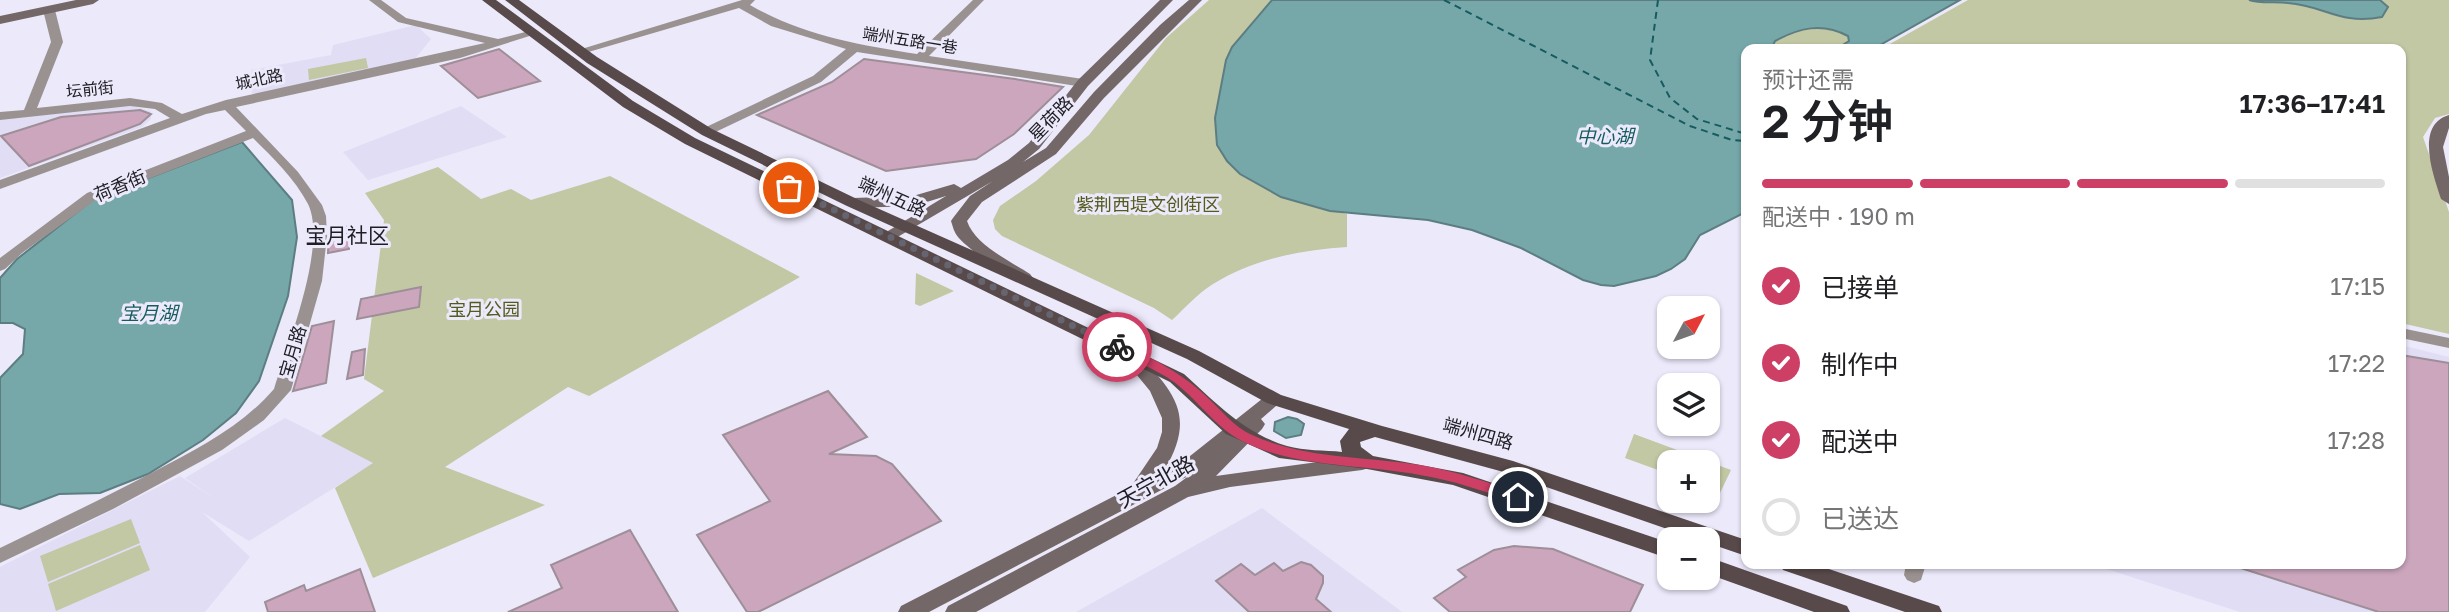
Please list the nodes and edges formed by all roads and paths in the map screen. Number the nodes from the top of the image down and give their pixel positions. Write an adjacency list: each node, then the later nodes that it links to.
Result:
1 (67, 0): 12 (street)
2 (93, 0): 11 (street)
3 (395, 0): 10 (street)
4 (488, 0): 14 (main road, 端州五路)
5 (511, 0): 17 (main road, 端州五路)
6 (979, 0): 18 (street)
7 (1167, 0): 19 (street, 星荷路)
8 (1196, 0): 36 (street, 星荷路)
9 (746, 2): 16 (street, 端州五路一巷); 17 (street)
10 (377, 3): 15 (street)
11 (49, 10): 13 (street); 23 (street)
12 (0, 15)
13 (0, 20)
14 (533, 33): 15 (street, 城北路); 21 (main road, 端州五路)
15 (498, 43): 20 (street, 城北路)
16 (855, 48): 18 (street, 端州五路一巷); 28 (street)
17 (582, 51): 28 (main road, 端州五路)
18 (920, 58): 19 (street, 端州五路一巷)
19 (1083, 83): 29 (street, 星荷路)
20 (226, 104): 25 (street, 城北路); 27 (street, 宝月路)
21 (628, 104): 22 (main road); 34 (main road, 端州五路)
22 (613, 109)
23 (29, 112): 24 (street, 坛前街); 25 (street, 坛前街)
24 (0, 116)
25 (179, 118): 30 (street, 城北路)
26 (2449, 119): 31 (street)
27 (255, 132): 35 (street, 荷香街); 48 (street, 宝月路)
28 (707, 132): 32 (main road, 端州五路)
29 (1034, 146): 32 (street); 33 (street, 星荷路)
30 (0, 185)
31 (2449, 199)
32 (853, 203): 33 (main road, 端州五路)
33 (906, 227): 34 (street, 星荷路); 36 (main road, 端州五路)
34 (890, 237): 39 (main road, 端州五路)
35 (0, 266)
36 (1024, 278): 40 (main road, 端州五路)
37 (2406, 334): 38 (street)
38 (2449, 343)
39 (1127, 352): 42 (main road, 端州五路); 45 (street)
40 (1274, 399): 41 (main road, 端州四路); 42 (street, 天宁北路)
41 (1376, 431): 43 (main road); 47 (main road, 端州四路)
42 (1240, 433): 43 (main road); 44 (street, 天宁北路); 45 (street, 天宁北路)
43 (1367, 462): 44 (street); 46 (main road)
44 (1182, 491): 52 (street, 天宁北路)
45 (1138, 492): 51 (street, 天宁北路)
46 (1657, 546)
47 (1741, 546)
48 (3, 550)
49 (1720, 569): 53 (main road)
50 (1806, 569): 54 (main road)
51 (909, 612)
52 (956, 612)
53 (1839, 612)
54 (1931, 612)

